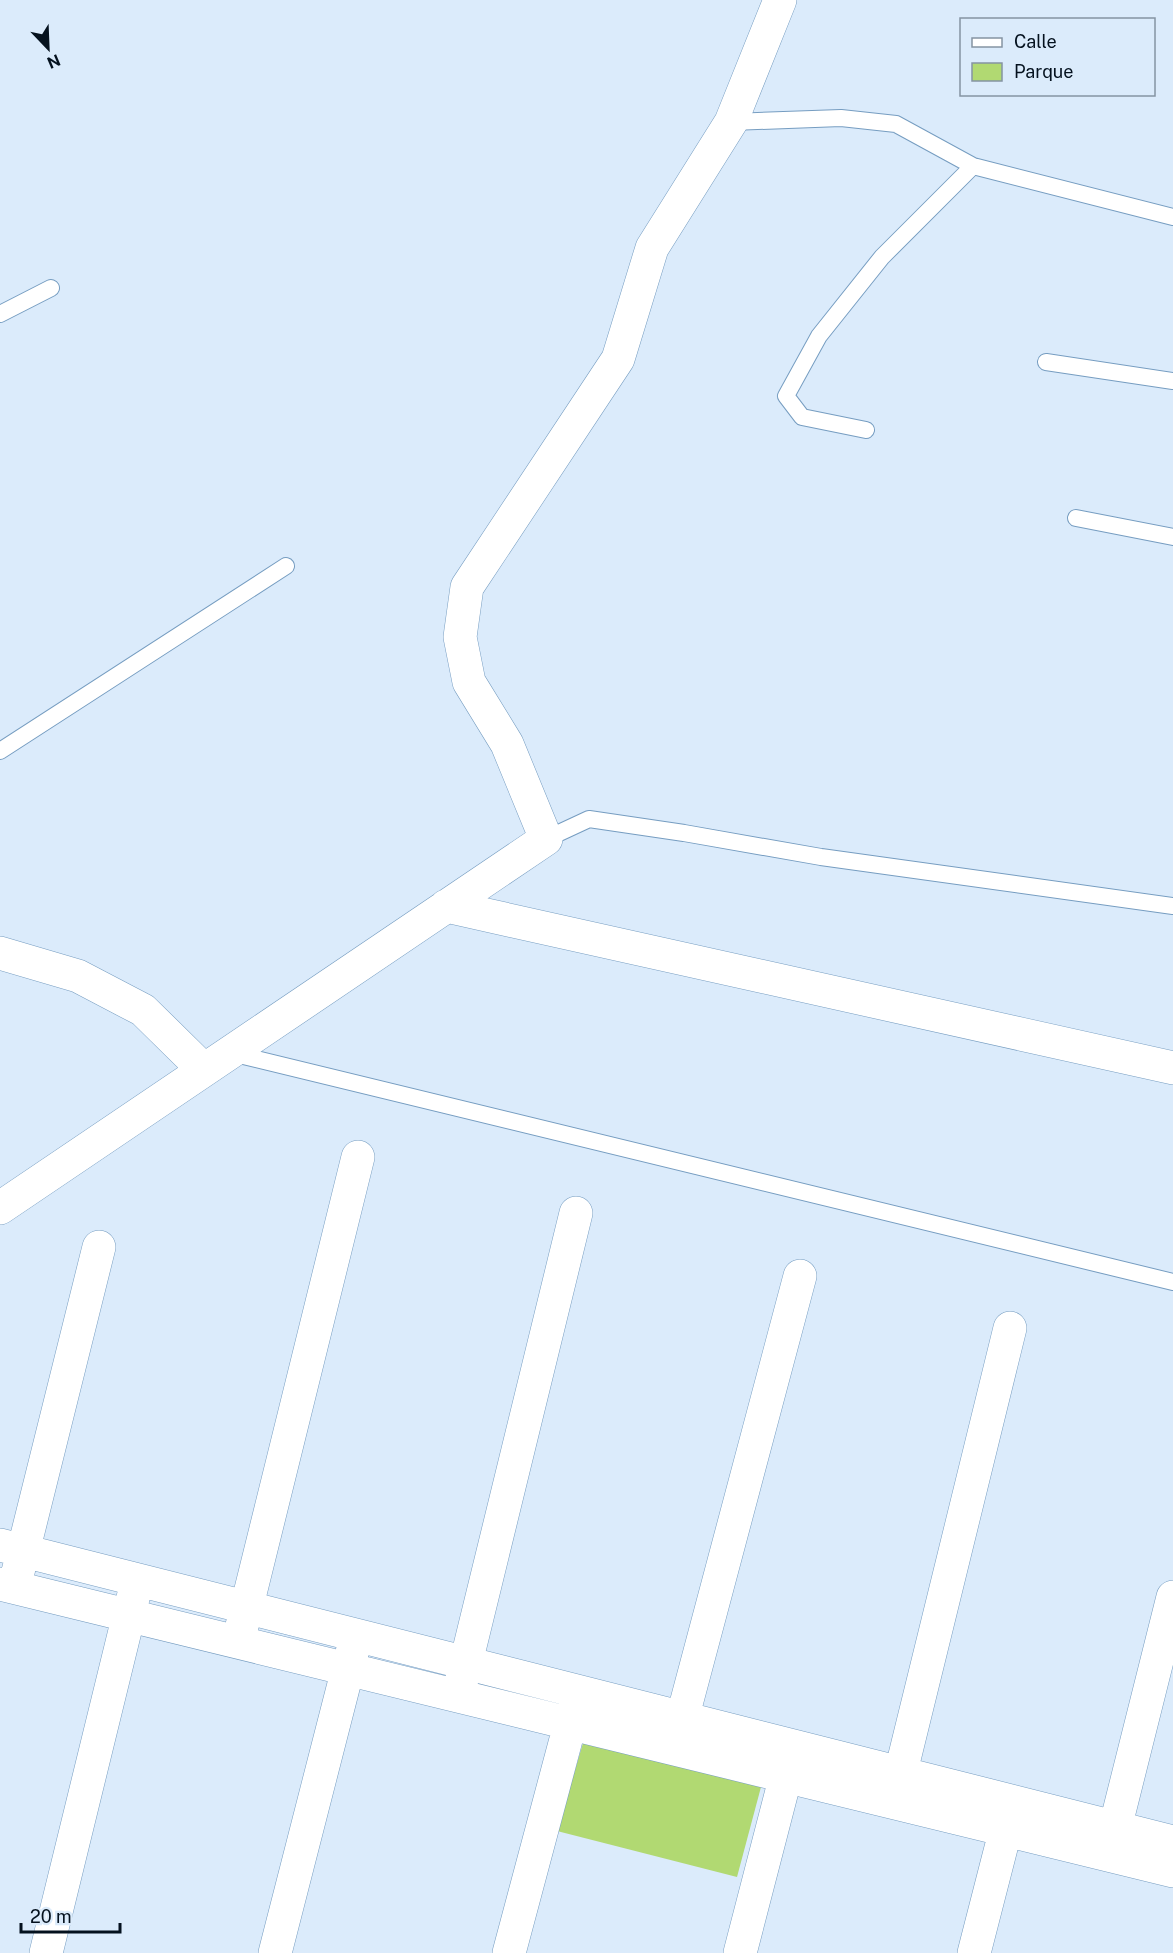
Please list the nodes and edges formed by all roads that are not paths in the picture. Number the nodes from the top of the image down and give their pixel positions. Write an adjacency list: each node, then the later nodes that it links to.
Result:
1 (780, 0): 2 (street)
2 (731, 122): 3 (lane); 14 (street)
3 (973, 166): 4 (lane); 9 (lane)
4 (1173, 217)
5 (51, 288): 6 (lane)
6 (0, 314)
7 (1046, 362): 8 (lane)
8 (1173, 381)
9 (866, 430)
10 (1076, 518): 11 (lane)
11 (1173, 537)
12 (286, 566): 13 (lane)
13 (0, 751)
14 (546, 838): 15 (street); 16 (lane)
15 (446, 906): 18 (street); 19 (street)
16 (1173, 906)
17 (0, 953): 18 (street)
18 (217, 1061): 21 (street); 25 (lane)
19 (1173, 1068)
20 (358, 1157): 31 (street)
21 (0, 1208)
22 (576, 1213): 35 (street)
23 (99, 1247): 27 (street)
24 (800, 1276): 39 (street)
25 (1173, 1281)
26 (1010, 1328): 43 (street)
27 (11, 1548): 28 (street); 29 (street)
28 (138, 1580): 31 (street); 32 (street)
29 (7, 1585): 32 (street)
30 (1173, 1597): 45 (street)
31 (246, 1608): 33 (street); 34 (street)
32 (128, 1615): 34 (street); 48 (street)
33 (357, 1635): 35 (street); 36 (street)
34 (238, 1642): 36 (street)
35 (465, 1663): 37 (street); 38 (street)
36 (348, 1669): 38 (street); 49 (street)
37 (579, 1692): 39 (street); 40 (street)
38 (458, 1696): 40 (street)
39 (683, 1718): 41 (street); 42 (street)
40 (569, 1723): 41 (street); 50 (street)
41 (674, 1749): 42 (street)
42 (790, 1761): 43 (street); 51 (street)
43 (897, 1788): 44 (street)
44 (1010, 1816): 45 (street); 52 (street)
45 (1112, 1841): 46 (street); 47 (street)
46 (1173, 1842)
47 (1173, 1871)
48 (46, 1953)
49 (275, 1953)
50 (508, 1953)
51 (740, 1953)
52 (974, 1953)

